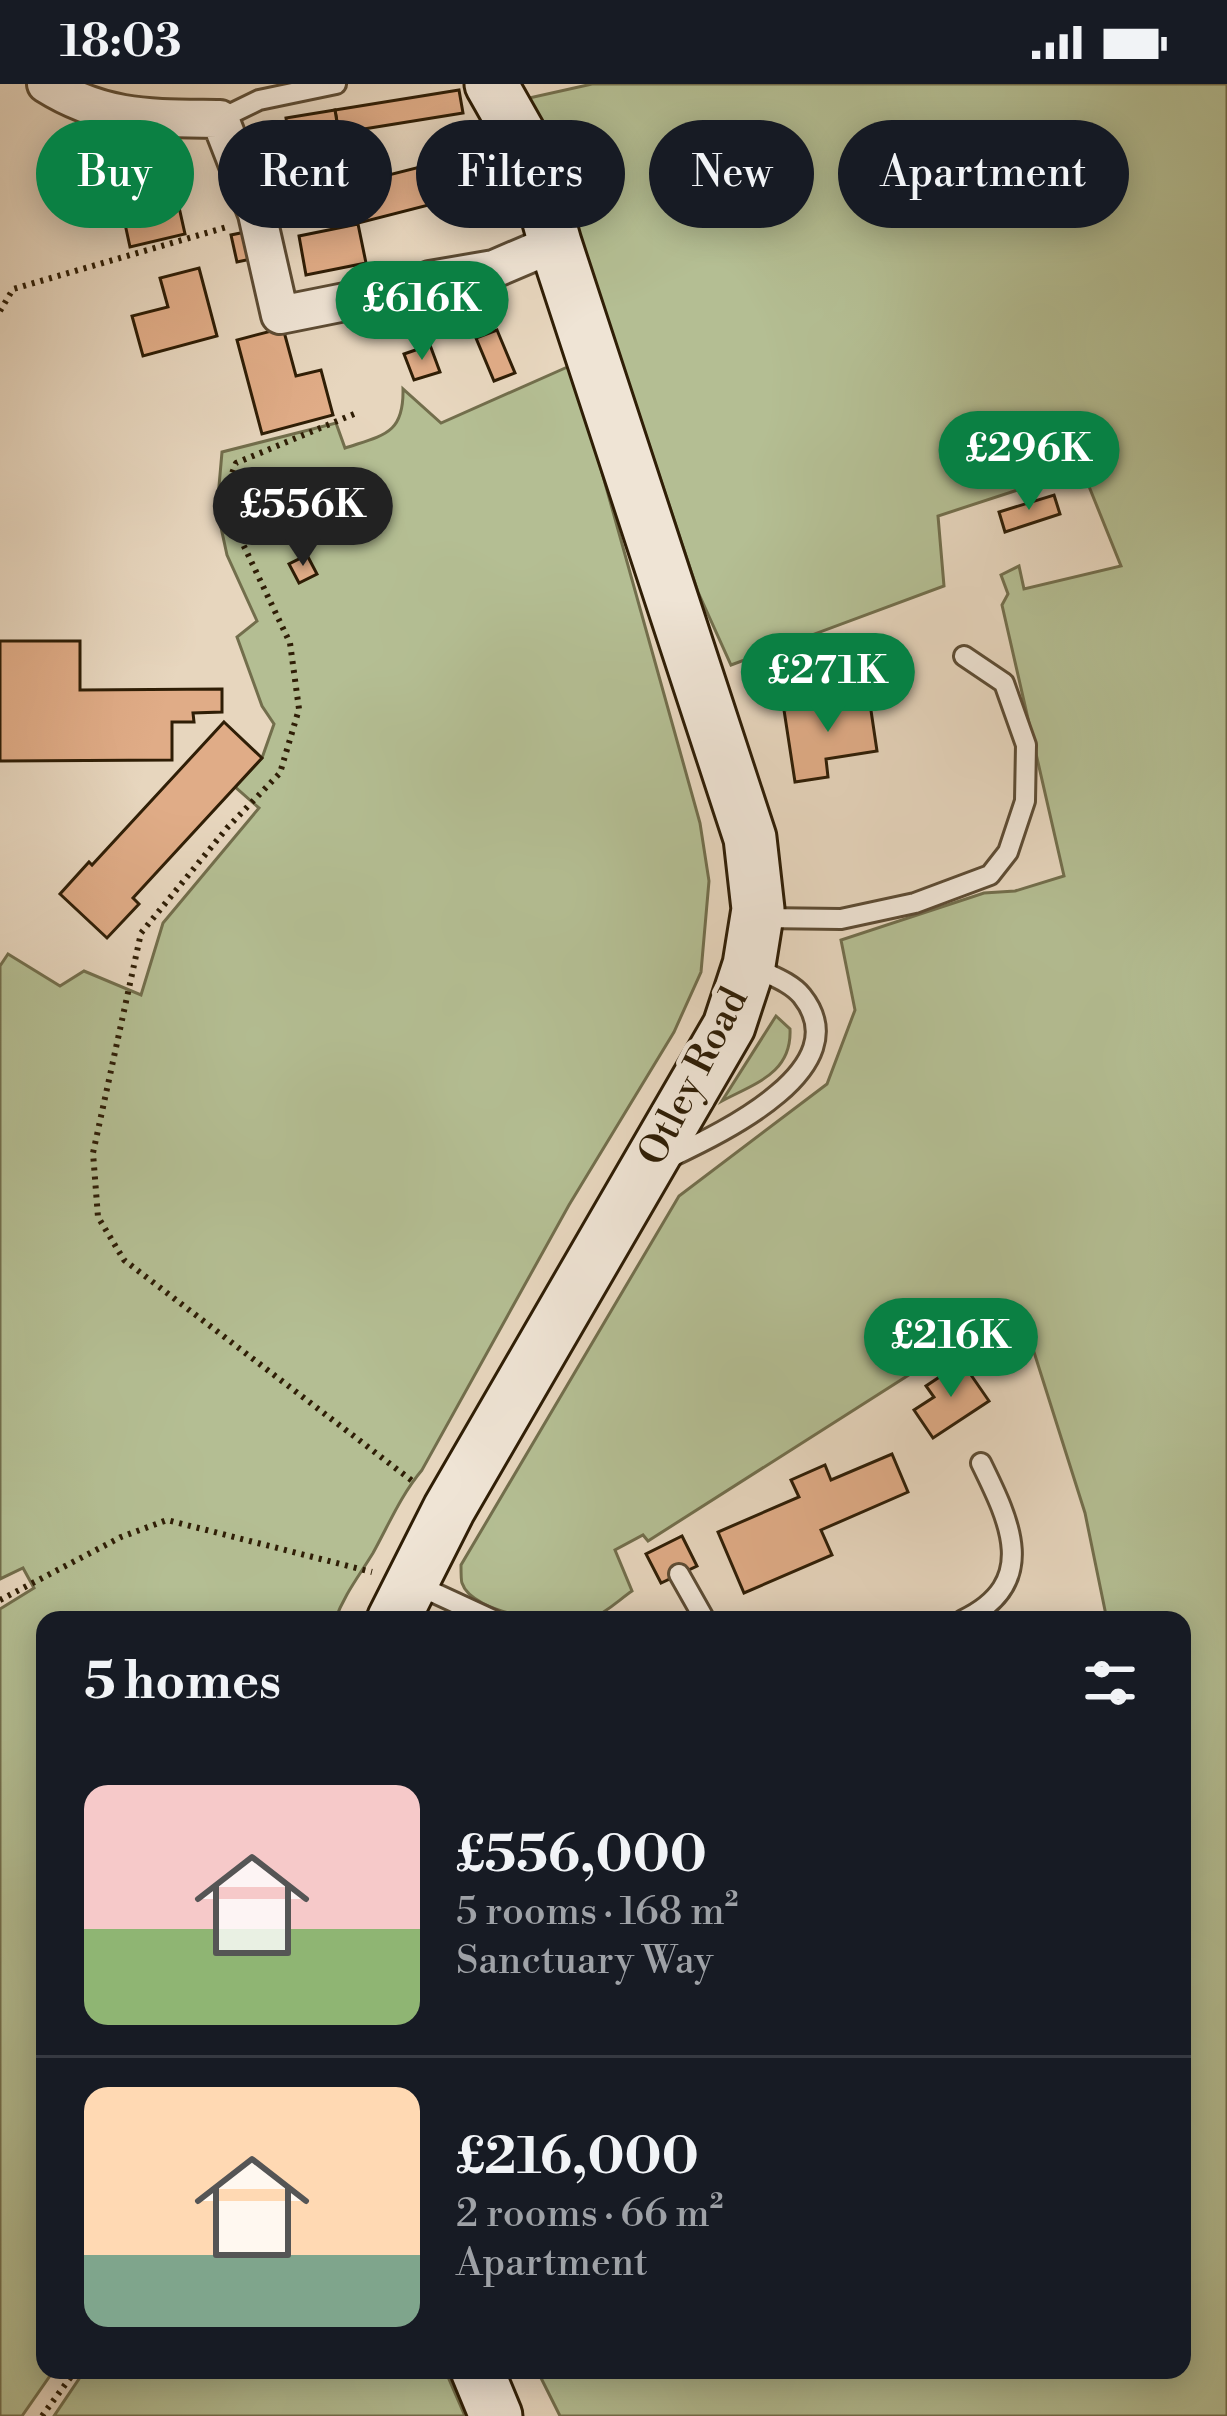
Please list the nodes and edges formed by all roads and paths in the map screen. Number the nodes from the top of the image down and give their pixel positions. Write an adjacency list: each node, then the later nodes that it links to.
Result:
1 (46, 84): 4 (street)
2 (336, 84): 4 (lane)
3 (491, 84): 7 (street, Otley Road)
4 (220, 119)
5 (224, 228): 8 (path)
6 (260, 228): 7 (street)
7 (556, 243): 11 (street, Otley Road)
8 (0, 311)
9 (354, 414): 14 (path)
10 (964, 656): 11 (lane)
11 (753, 942): 12 (street, Otley Road); 12 (lane)
12 (648, 1168): 14 (street, Otley Road)
13 (980, 1463): 20 (lane)
14 (449, 1509): 17 (street, Otley Road)
15 (680, 1574): 19 (lane)
16 (0, 1600): 17 (path)
17 (402, 1601): 18 (lane)
18 (450, 1611)
19 (700, 1611)
20 (982, 1611)
21 (69, 2379): 23 (path)
22 (481, 2379): 24 (street)
23 (42, 2416)
24 (496, 2416)

